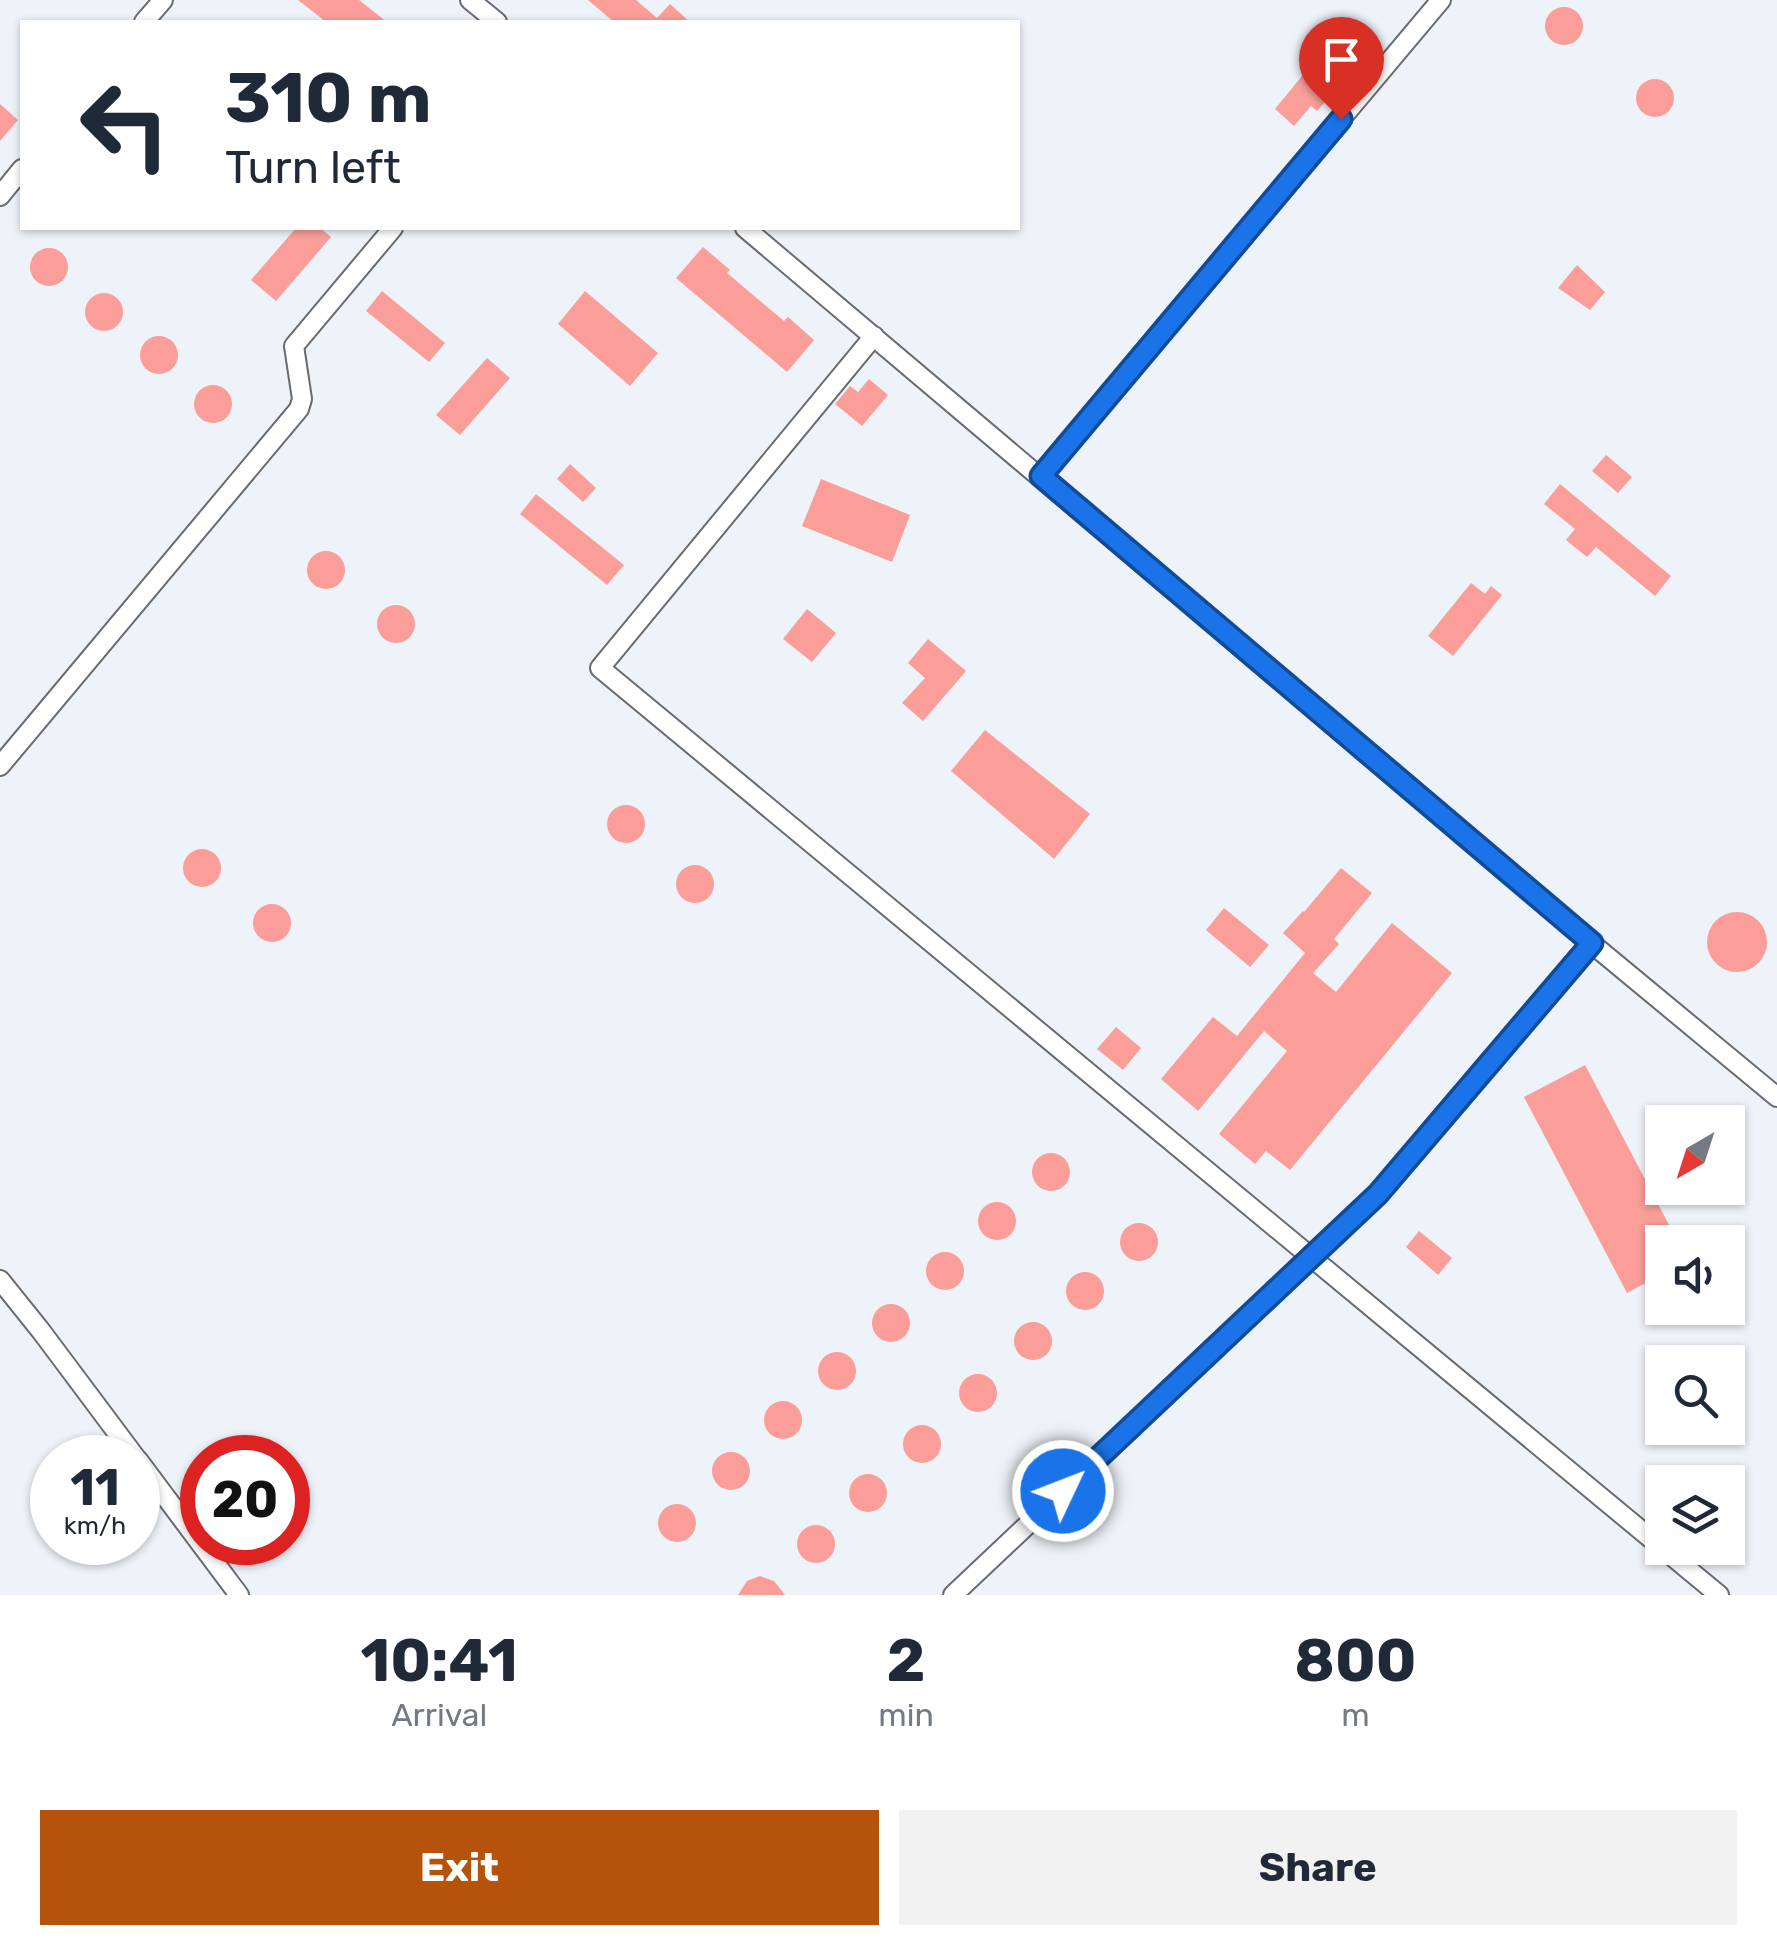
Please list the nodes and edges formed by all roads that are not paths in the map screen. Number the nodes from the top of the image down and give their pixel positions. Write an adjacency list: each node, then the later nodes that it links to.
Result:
1 (163, 0): 4 (lane)
2 (470, 0): 5 (lane)
3 (1441, 0): 11 (lane)
4 (146, 20)
5 (495, 20)
6 (20, 171): 7 (lane)
7 (0, 196)
8 (391, 230): 12 (lane)
9 (747, 230): 10 (lane)
10 (874, 336): 11 (lane); 15 (lane)
11 (1041, 476): 13 (lane)
12 (0, 766)
13 (1592, 943): 14 (lane); 15 (lane)
14 (1777, 1097)
15 (1310, 1256): 20 (lane); 21 (lane)
16 (0, 1280): 17 (lane)
17 (119, 1435)
18 (160, 1490): 19 (lane)
19 (238, 1595)
20 (953, 1595)
21 (1719, 1595)

